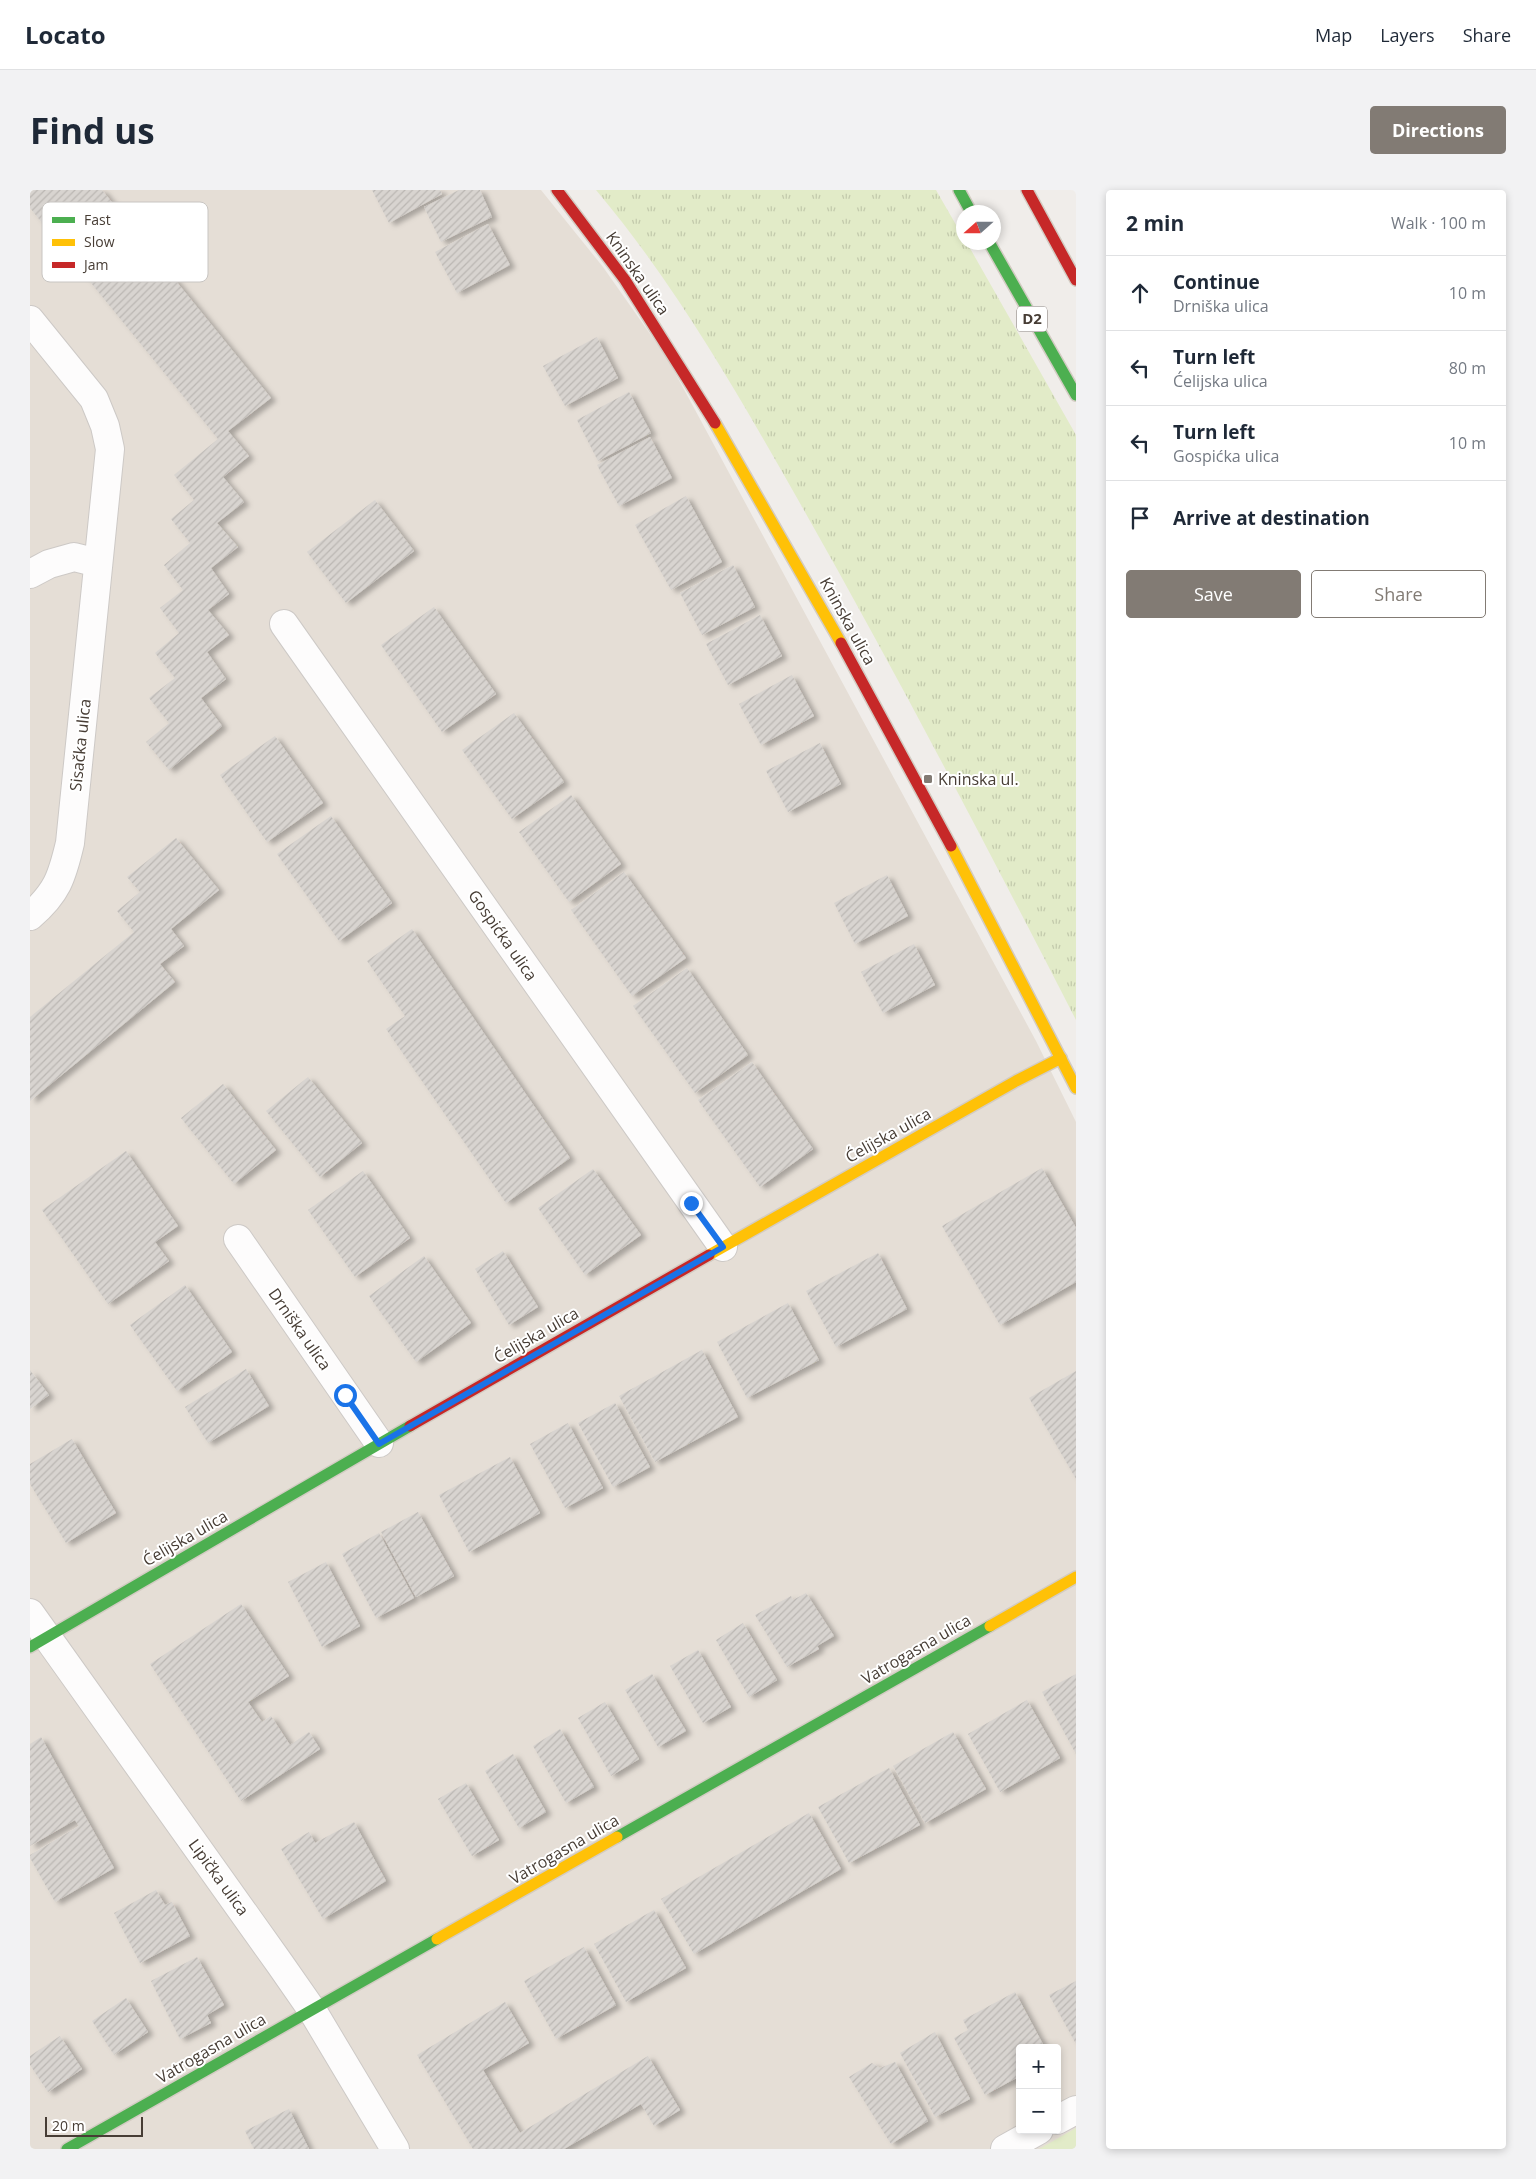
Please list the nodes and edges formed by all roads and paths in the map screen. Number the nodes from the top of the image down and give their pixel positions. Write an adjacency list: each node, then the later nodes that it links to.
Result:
1 (557, 190): 13 (main road, Kninska ulica)
2 (958, 190): 4 (main road)
3 (1027, 190): 6 (main road)
4 (967, 205)
5 (994, 250): 8 (main road, D2)
6 (1076, 280)
7 (30, 320): 9 (street, Sisačka ulica)
8 (1076, 395)
9 (98, 562): 10 (street); 12 (street, Sisačka ulica)
10 (30, 574)
11 (284, 624): 16 (street, Gospićka ulica)
12 (30, 916)
13 (1061, 1058): 14 (main road, Kninska ulica); 16 (main road, Ćelijska ulica)
14 (1076, 1088)
15 (238, 1239): 17 (street, Drniška ulica)
16 (723, 1247): 17 (main road, Ćelijska ulica)
17 (379, 1444): 20 (main road, Ćelijska ulica)
18 (1076, 1576): 21 (main road, Vatrogasna ulica)
19 (30, 1614): 20 (street, Lipička ulica)
20 (39, 1642): 21 (street, Lipička ulica)
21 (312, 2010): 25 (main road, Vatrogasna ulica); 26 (street, Lipička ulica)
22 (1076, 2110): 23 (street)
23 (1061, 2118)
24 (1032, 2134): 27 (street)
25 (67, 2149)
26 (395, 2149)
27 (1005, 2149)

